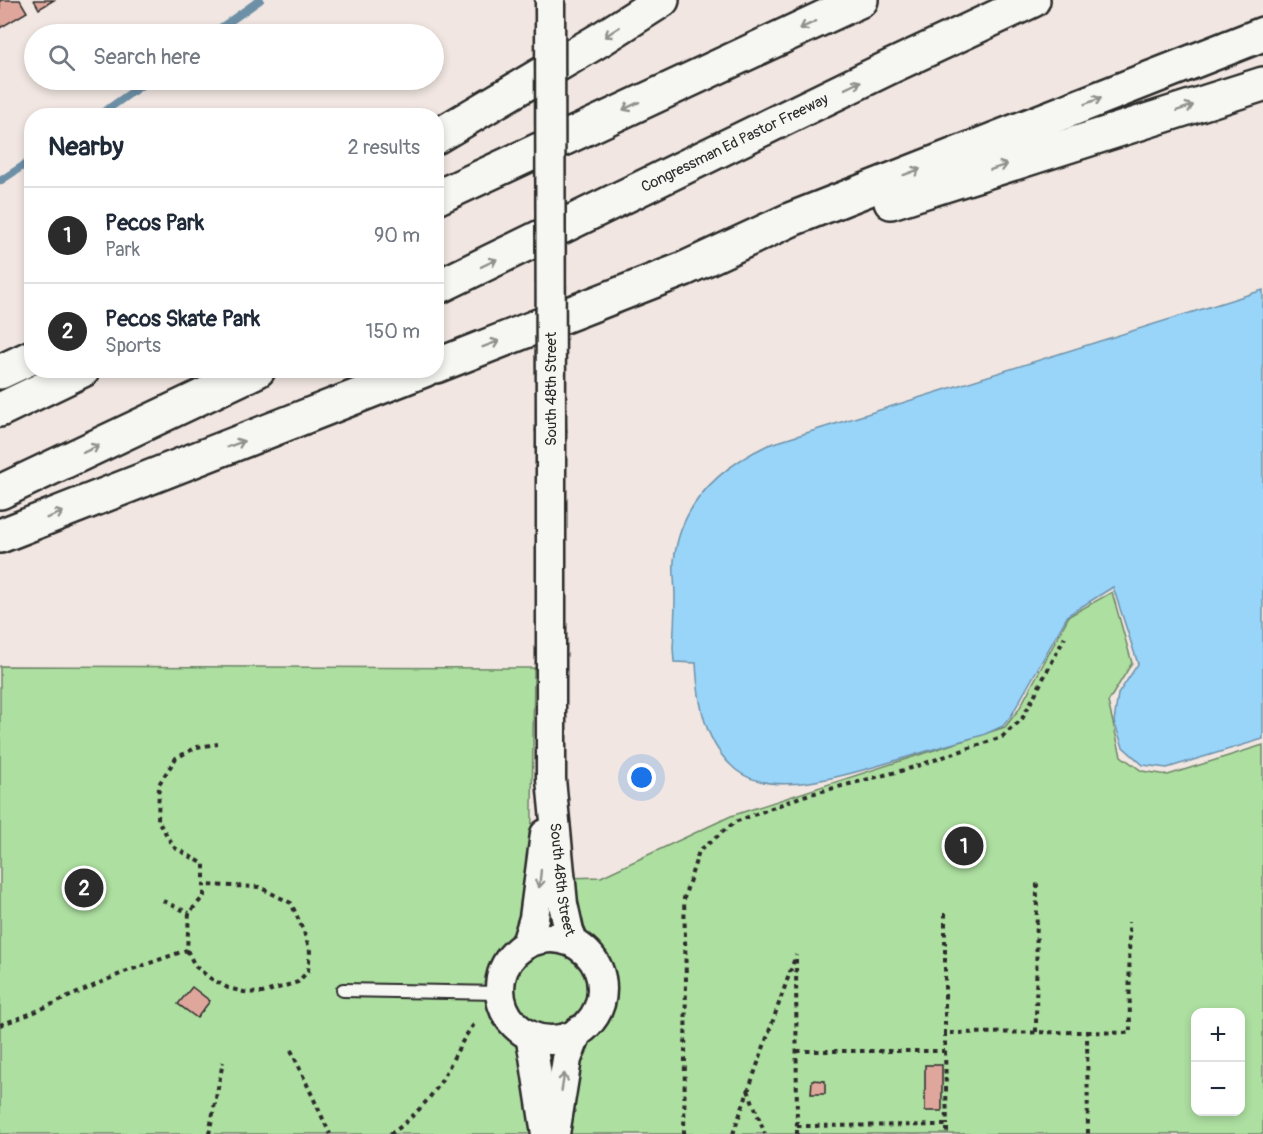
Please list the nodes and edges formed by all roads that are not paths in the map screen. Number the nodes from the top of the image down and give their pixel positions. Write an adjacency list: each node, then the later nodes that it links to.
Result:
1 (550, 0): 20 (street, South 48th Street, bridge)
2 (662, 0): 7 (highway, one-way to 7)
3 (861, 0): 8 (highway, one-way to 8)
4 (1033, 0): 10 (highway, Congressman Ed Pastor Freeway, one-way to 4)
5 (1263, 34): 9 (highway, one-way to 5)
6 (1263, 84): 9 (highway, one-way to 6)
7 (444, 132)
8 (444, 194)
9 (684, 269): 12 (highway, one-way to 9)
10 (444, 284)
11 (24, 361): 13 (highway)
12 (444, 363)
13 (0, 372)
14 (66, 378): 17 (highway)
15 (241, 378): 18 (highway, one-way to 15)
16 (404, 378): 19 (highway, one-way to 16)
17 (0, 410)
18 (0, 492)
19 (0, 536)
20 (551, 779): 21 (street, South 48th Street, one-way to 21); 22 (street, South 48th Street)
21 (526, 944): 22 (street); 24 (street)
22 (574, 944): 25 (street)
23 (343, 990): 24 (lane)
24 (500, 993): 26 (street)
25 (578, 1031): 26 (street); 28 (street, one-way to 25)
26 (530, 1036): 27 (street)
27 (546, 1134)
28 (555, 1134)

